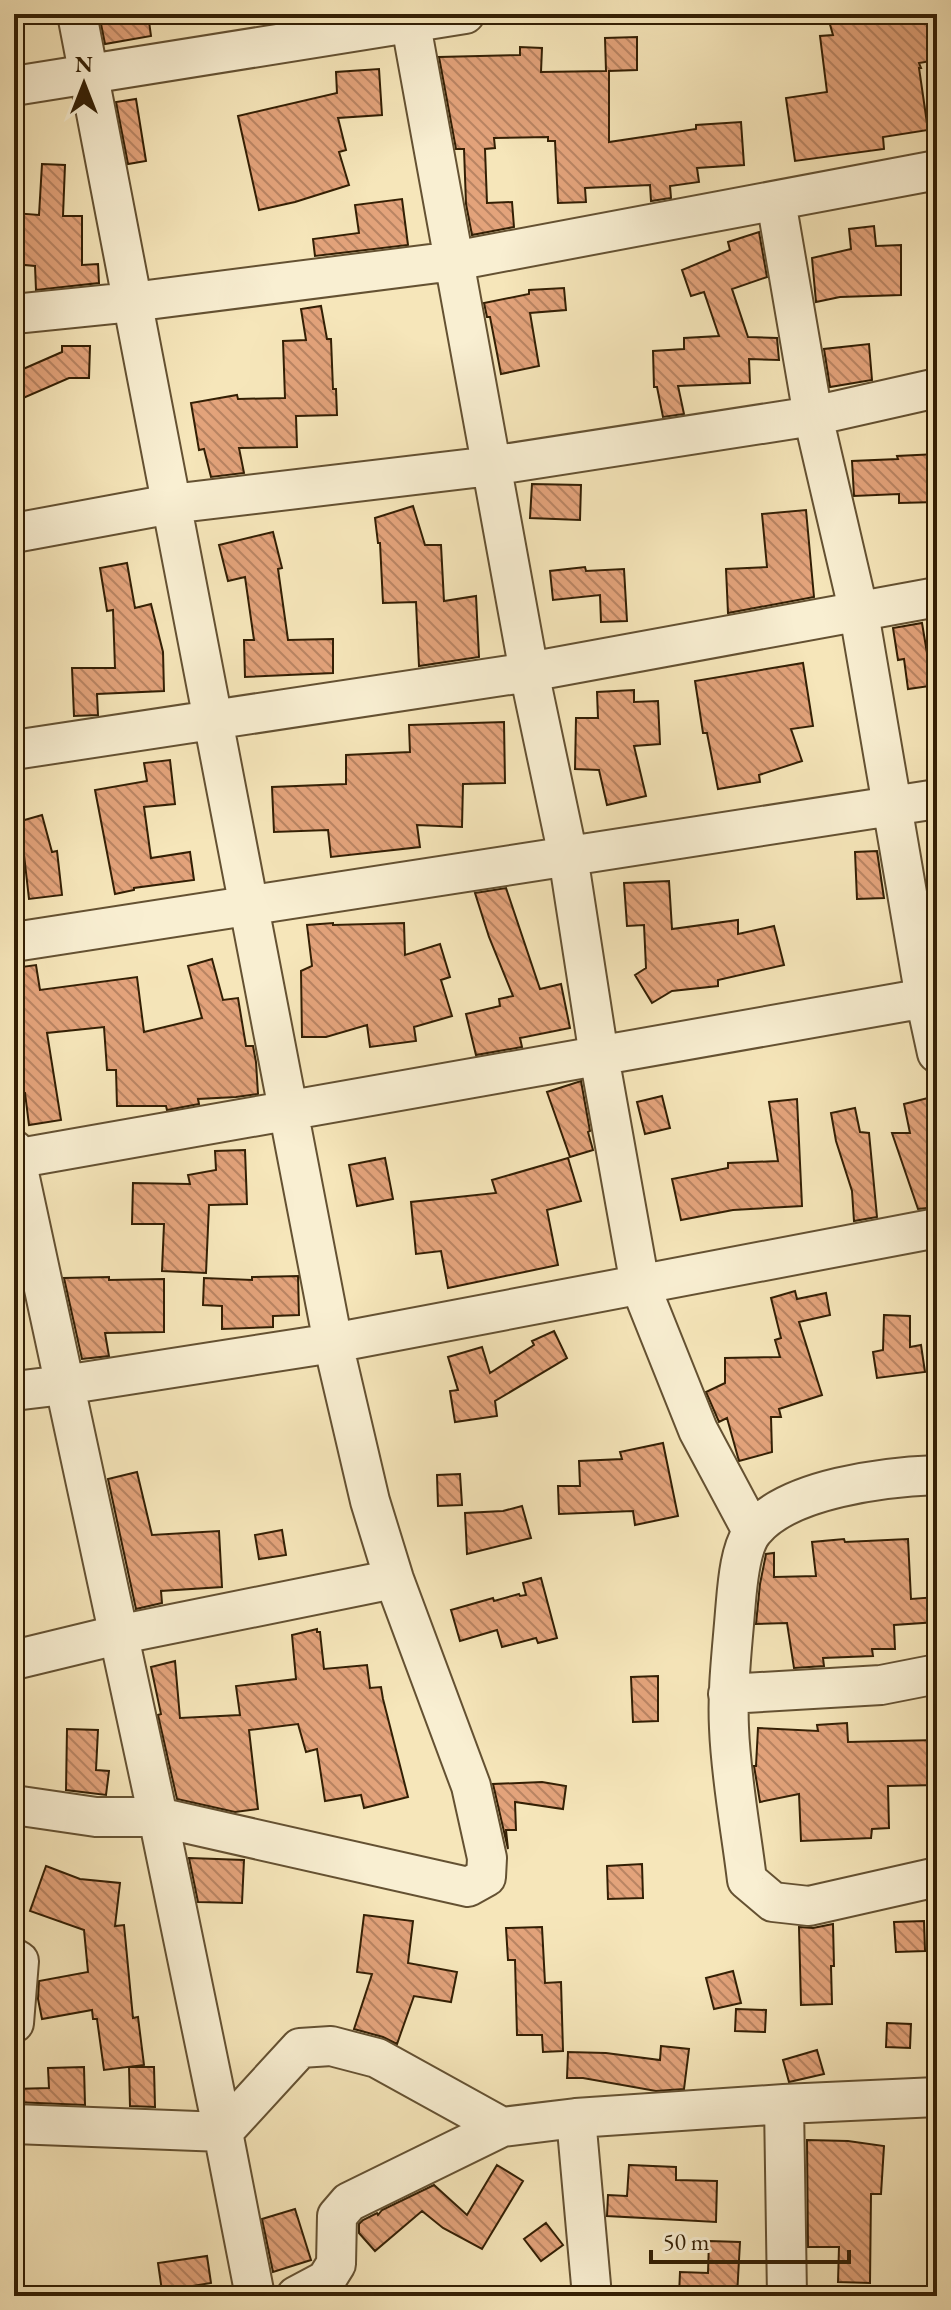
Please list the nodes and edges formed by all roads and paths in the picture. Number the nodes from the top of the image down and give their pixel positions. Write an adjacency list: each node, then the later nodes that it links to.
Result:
1 (77, 14): 4 (street)
2 (465, 14): 3 (street)
3 (410, 18): 4 (street); 8 (street)
4 (88, 74): 5 (street); 9 (street)
5 (14, 86)
6 (937, 170): 7 (street)
7 (776, 201): 8 (street); 12 (street)
8 (454, 261): 9 (street); 13 (street)
9 (132, 302): 10 (street); 14 (street)
10 (14, 314)
11 (937, 388): 12 (street)
12 (813, 416): 13 (street); 17 (street)
13 (491, 466): 14 (street); 18 (street)
14 (171, 504): 15 (street); 19 (street)
15 (14, 533)
16 (937, 597): 17 (street)
17 (859, 613): 18 (street); 22 (street)
18 (529, 672): 19 (street); 23 (street)
19 (213, 720): 20 (street); 24 (street)
20 (14, 750)
21 (937, 799): 22 (street)
22 (892, 806): 23 (street); 26 (street)
23 (568, 856): 24 (street); 28 (street)
24 (248, 905): 25 (street); 29 (street)
25 (14, 942)
26 (931, 997): 27 (street); 28 (street)
27 (937, 1053)
28 (599, 1056): 29 (street); 32 (street)
29 (288, 1111): 30 (street); 33 (street)
30 (15, 1156): 34 (street)
31 (937, 1228): 32 (street)
32 (640, 1285): 33 (street); 37 (street)
33 (333, 1343): 34 (street); 38 (street)
34 (64, 1385): 35 (street); 39 (street)
35 (14, 1391)
36 (937, 1475): 37 (street)
37 (752, 1531): 42 (street)
38 (394, 1579): 39 (street); 44 (street)
39 (117, 1635): 40 (street); 44 (street)
40 (14, 1660)
41 (937, 1674): 42 (street)
42 (728, 1694): 45 (street)
43 (14, 1805): 44 (street)
44 (158, 1817): 53 (street)
45 (937, 1877)
46 (14, 1958): 47 (street)
47 (14, 2023)
48 (937, 2097): 49 (street)
49 (784, 2104): 50 (street); 57 (street)
50 (576, 2118): 52 (street); 56 (street)
51 (14, 2124): 53 (street)
52 (502, 2127): 53 (street); 55 (street)
53 (223, 2132): 54 (street)
54 (255, 2296)
55 (296, 2296)
56 (592, 2296)
57 (787, 2296)

